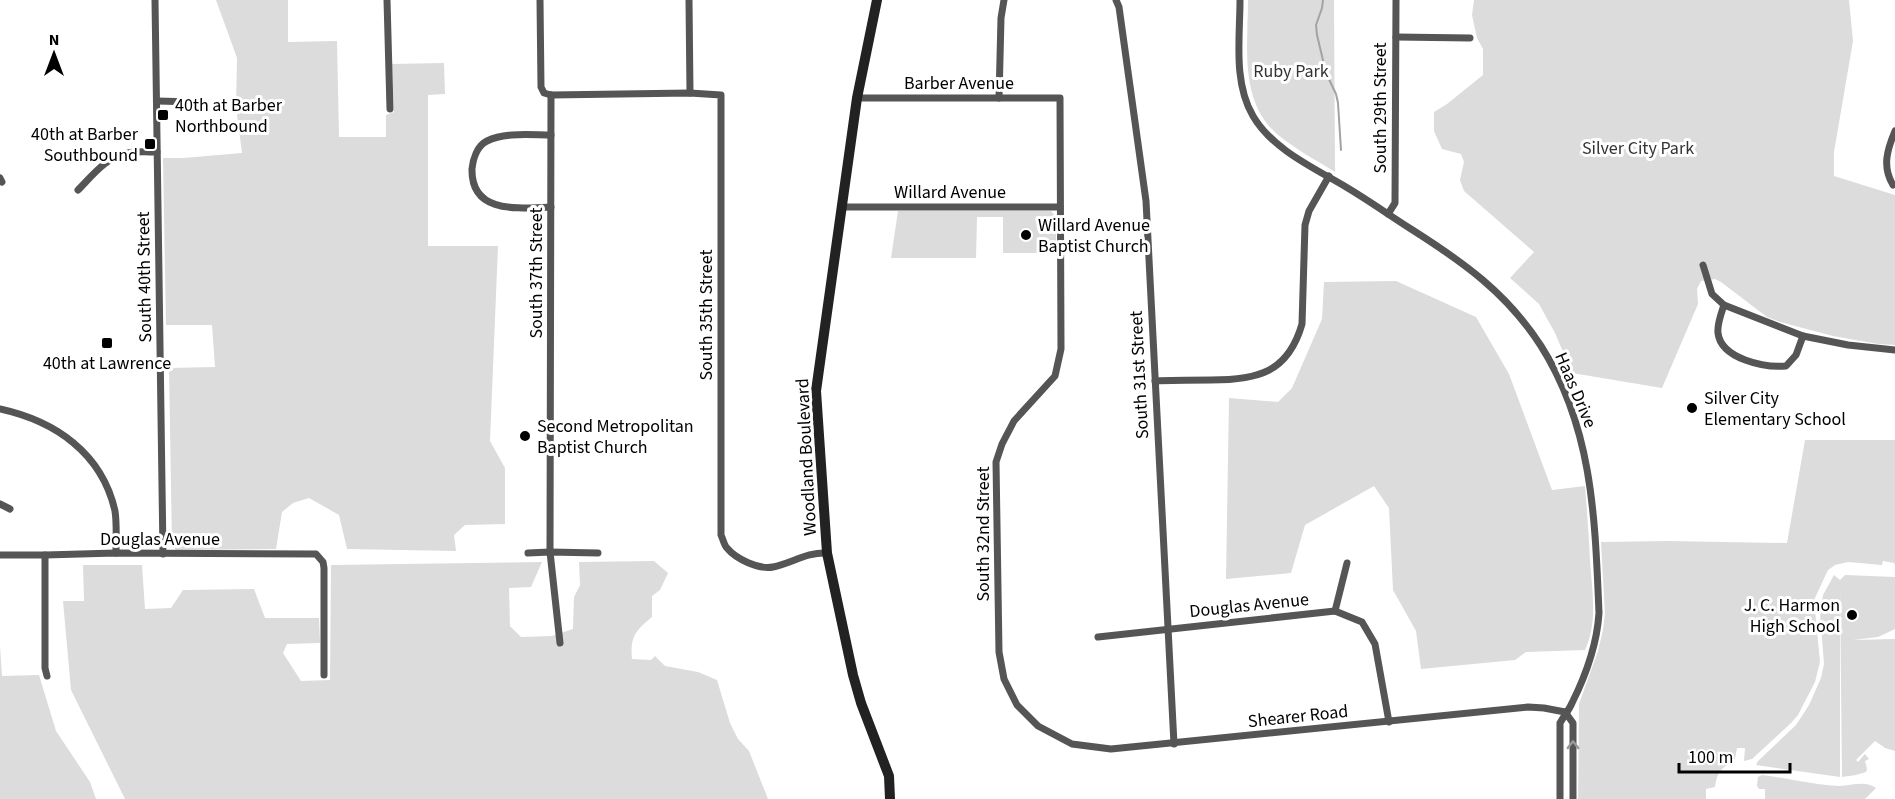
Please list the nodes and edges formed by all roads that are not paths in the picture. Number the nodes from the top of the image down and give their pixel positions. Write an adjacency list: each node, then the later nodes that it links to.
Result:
1 (154, 0): 17 (street, South 40th Street)
2 (387, 0): 19 (street)
3 (540, 0): 13 (street, South 37th Street)
4 (689, 0): 12 (street)
5 (877, 0): 14 (street, Woodland Boulevard)
6 (1004, 0): 15 (street)
7 (1240, 0): 23 (street, Haas Drive)
8 (1396, 0): 10 (street, South 29th Street)
9 (1118, 3): 34 (street, South 31st Street)
10 (1396, 37): 11 (street); 29 (street, South 29th Street)
11 (1470, 38)
12 (690, 93): 13 (street); 43 (street, South 35th Street)
13 (551, 95): 21 (street, South 37th Street)
14 (857, 98): 15 (street, Barber Avenue); 27 (street, Woodland Boulevard)
15 (999, 98): 16 (street, Barber Avenue)
16 (1060, 98): 28 (street, South 32nd Street)
17 (157, 101): 18 (street); 22 (street, South 40th Street)
18 (195, 102)
19 (390, 109)
20 (1895, 131): 24 (street)
21 (551, 135): 26 (street, South 37th Street); 26 (street)
22 (157, 152): 25 (street); 42 (street, South 40th Street)
23 (1329, 176): 29 (street, Haas Drive); 34 (street)
24 (1893, 186)
25 (78, 190)
26 (550, 207): 38 (street, South 37th Street)
27 (841, 207): 28 (street, Willard Avenue); 43 (street, Woodland Boulevard)
28 (1060, 207): 55 (street, South 32nd Street)
29 (1388, 214): 53 (street, Haas Drive)
30 (1703, 265): 31 (street)
31 (1724, 305): 32 (street); 32 (street)
32 (1803, 336): 33 (street)
33 (1895, 350)
34 (1155, 381): 48 (street, South 31st Street)
35 (0, 409): 39 (street)
36 (0, 504): 37 (street)
37 (10, 508)
38 (549, 552): 40 (street); 41 (street); 50 (street, South 37th Street)
39 (116, 553): 42 (street, Douglas Avenue); 45 (street, Douglas Avenue)
40 (528, 553)
41 (598, 553)
42 (163, 554): 51 (street, Douglas Avenue)
43 (827, 554): 57 (street, Woodland Boulevard)
44 (0, 555): 45 (street, Douglas Avenue)
45 (45, 555): 52 (street)
46 (1347, 563): 47 (street)
47 (1335, 611): 48 (street, Douglas Avenue); 54 (street)
48 (1167, 630): 49 (street, Douglas Avenue); 56 (street, South 31st Street)
49 (1098, 638)
50 (560, 643)
51 (324, 675)
52 (47, 676)
53 (1565, 712): 54 (street, Shearer Road); 58 (street, Haas Drive); 59 (street, one-way to 53)
54 (1389, 722): 56 (street, Shearer Road)
55 (1038, 726): 56 (street, Shearer Road)
56 (1173, 744)
57 (891, 799)
58 (1560, 799)
59 (1573, 799)

